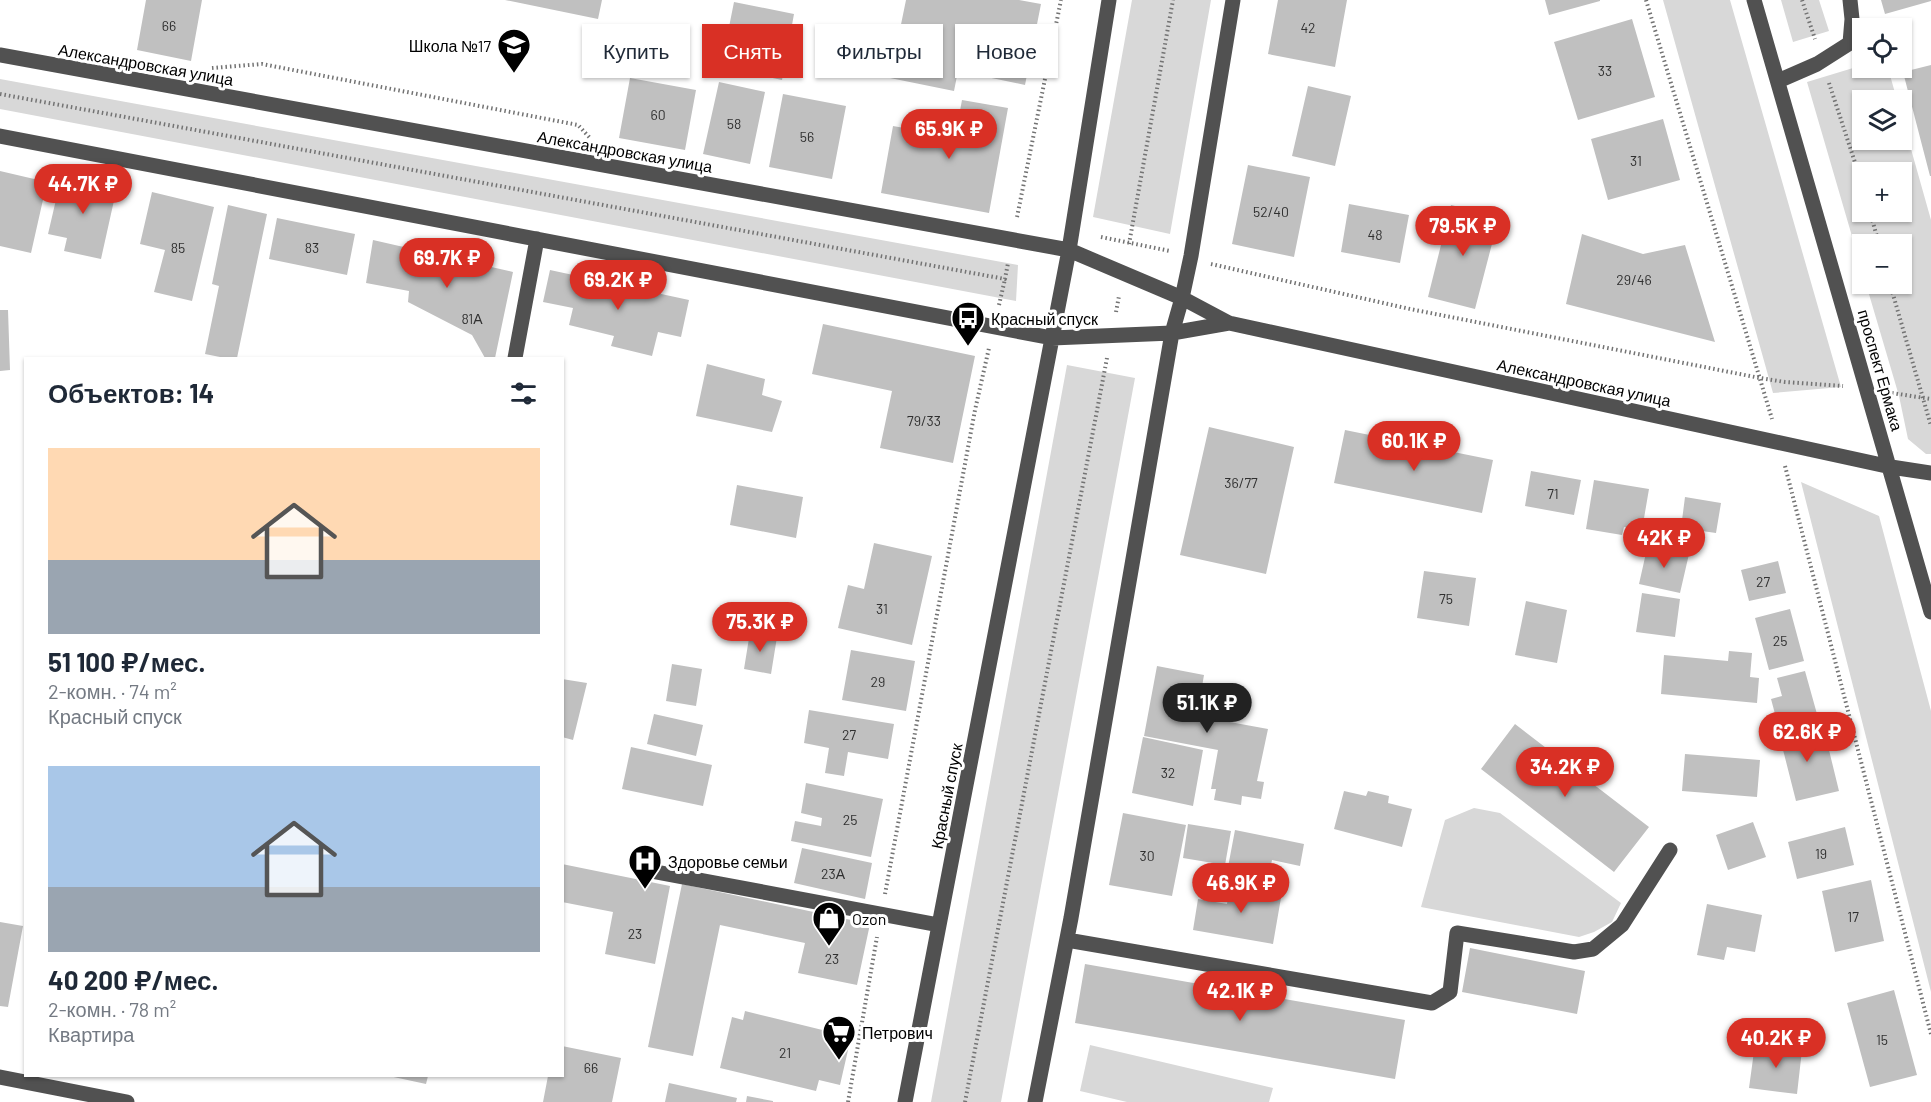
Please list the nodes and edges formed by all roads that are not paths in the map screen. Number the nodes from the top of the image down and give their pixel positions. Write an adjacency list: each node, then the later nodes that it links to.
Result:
1 (1109, 0): 9 (street, Красный спуск)
2 (1233, 0): 10 (street)
3 (1754, 0): 6 (street, проспект Ермака)
4 (1850, 0): 6 (street)
5 (0, 55): 9 (street, Александровская улица)
6 (1778, 81): 15 (street, проспект Ермака)
7 (0, 136): 8 (street, Александровская улица)
8 (537, 239): 13 (street, Александровская улица); 14 (street)
9 (1069, 250): 10 (street, Александровская улица); 13 (street, Красный спуск)
10 (1182, 298): 11 (street, Александровская улица); 12 (street)
11 (1229, 323): 12 (street, Александровская улица); 15 (street, Александровская улица)
12 (1172, 333): 13 (street, Александровская улица); 21 (street)
13 (1052, 338): 20 (street, Красный спуск)
14 (515, 357)
15 (1891, 467): 16 (street, Александровская улица); 17 (street, проспект Ермака)
16 (1931, 473)
17 (1931, 612)
18 (1670, 850): 21 (street)
19 (640, 869): 20 (street)
20 (939, 925): 24 (street, Красный спуск)
21 (1067, 940): 25 (street)
22 (0, 1077): 23 (street)
23 (127, 1102)
24 (905, 1102)
25 (1035, 1102)

